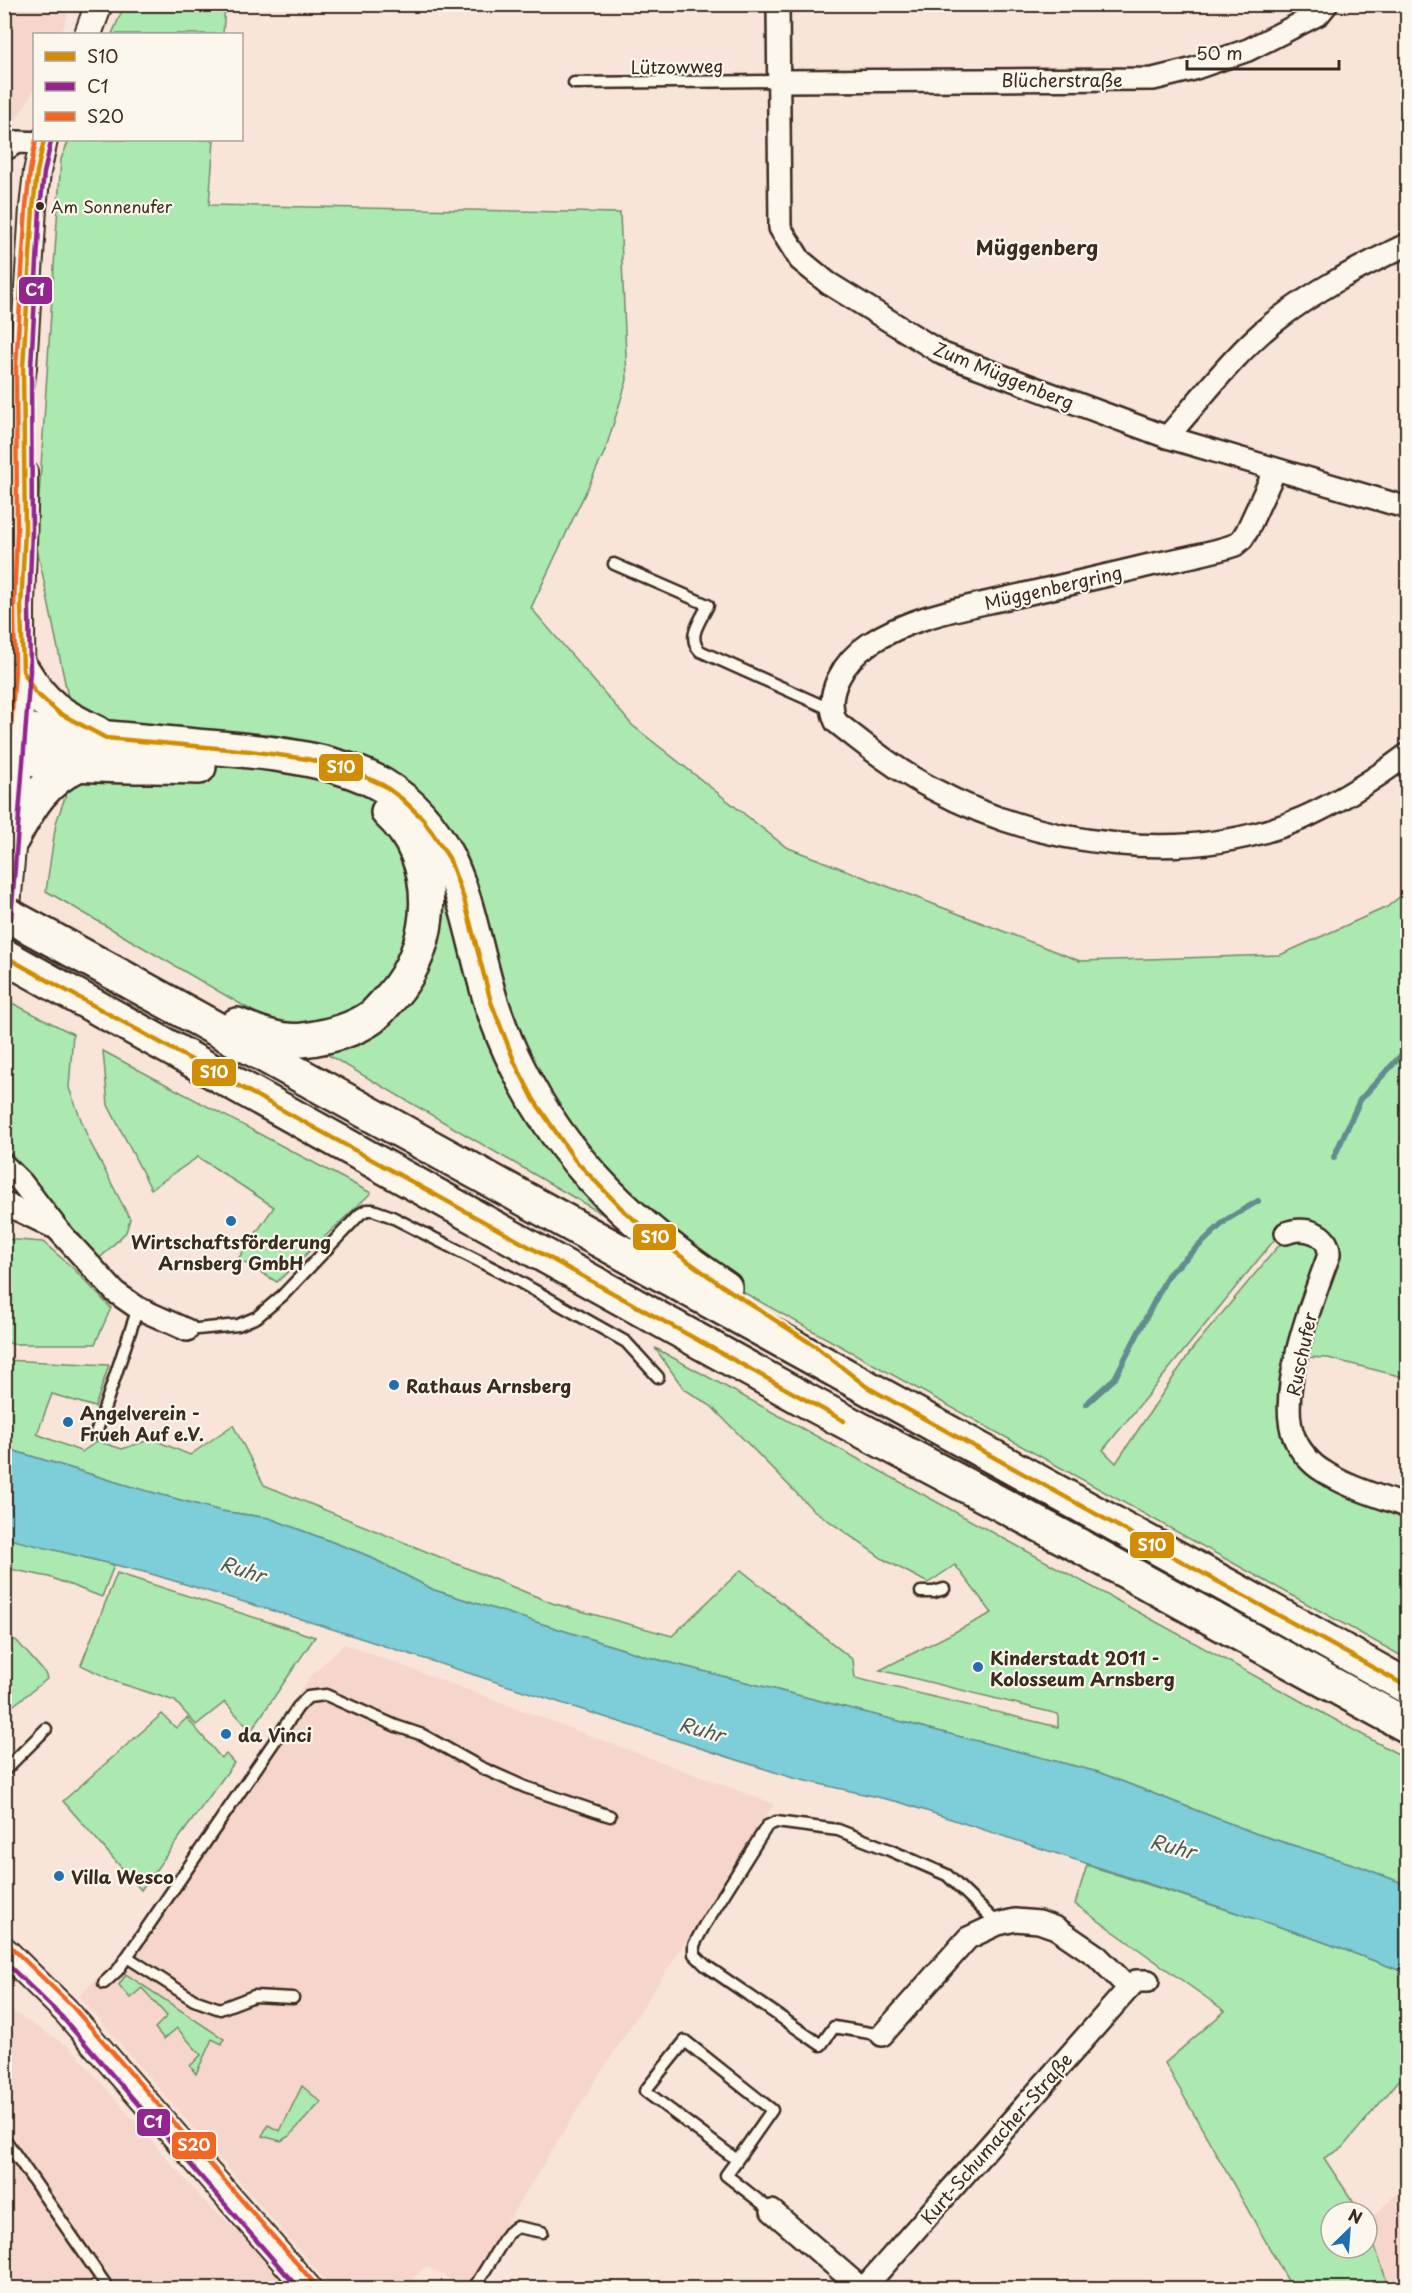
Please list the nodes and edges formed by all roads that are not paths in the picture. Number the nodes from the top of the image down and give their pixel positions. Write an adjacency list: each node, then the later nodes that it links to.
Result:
1 (99, 4): 4 (street)
2 (778, 4): 5 (street, Zum Müggenberg)
3 (1327, 4): 5 (street, Blücherstraße)
4 (88, 33)
5 (780, 81): 6 (lane, Lützowweg); 11 (street, Zum Müggenberg)
6 (574, 83)
7 (44, 141): 8 (street); 10 (street)
8 (4, 150)
9 (1407, 244): 11 (street)
10 (22, 367): 14 (street); 16 (street)
11 (1167, 437): 12 (street, Zum Müggenberg)
12 (1275, 470): 13 (street, Zum Müggenberg); 17 (street, Müggenbergring)
13 (1407, 508)
14 (4, 524)
15 (614, 564): 17 (lane)
16 (23, 671): 18 (highway); 19 (street)
17 (831, 710): 20 (street)
18 (106, 738): 19 (highway); 36 (highway)
19 (12, 741): 21 (highway); 22 (main road)
20 (1407, 754)
21 (81, 763): 22 (highway); 26 (highway)
22 (12, 839): 24 (main road)
23 (4, 913): 26 (highway, bridge)
24 (4, 918)
25 (4, 956): 42 (highway)
26 (127, 980): 36 (highway)
27 (4, 1165): 31 (street)
28 (4, 1203): 29 (street)
29 (37, 1218): 30 (street); 31 (street)
30 (4, 1220)
31 (59, 1231): 33 (street)
32 (1286, 1233): 38 (street, Ruschufer)
33 (138, 1308): 34 (street); 37 (lane)
34 (187, 1330): 35 (lane)
35 (658, 1377)
36 (867, 1387): 41 (highway)
37 (96, 1433)
38 (1407, 1507)
39 (944, 1589): 40 (lane)
40 (921, 1592)
41 (1407, 1687)
42 (1407, 1726)
43 (46, 1729): 44 (lane)
44 (4, 1770)
45 (610, 1816): 48 (lane)
46 (998, 1924): 51 (street, Kurt-Schumacher-Straße); 51 (lane); 56 (street, Kurt-Schumacher-Straße)
47 (4, 1950): 58 (street)
48 (127, 1957): 49 (lane); 50 (lane)
49 (104, 1983)
50 (293, 1998)
51 (882, 2035)
52 (4, 2138): 57 (lane)
53 (737, 2160): 53 (lane); 54 (lane)
54 (772, 2211): 56 (street, Kurt-Schumacher-Straße)
55 (542, 2232): 59 (lane)
56 (872, 2285)
57 (108, 2289)
58 (308, 2289)
59 (474, 2289)

